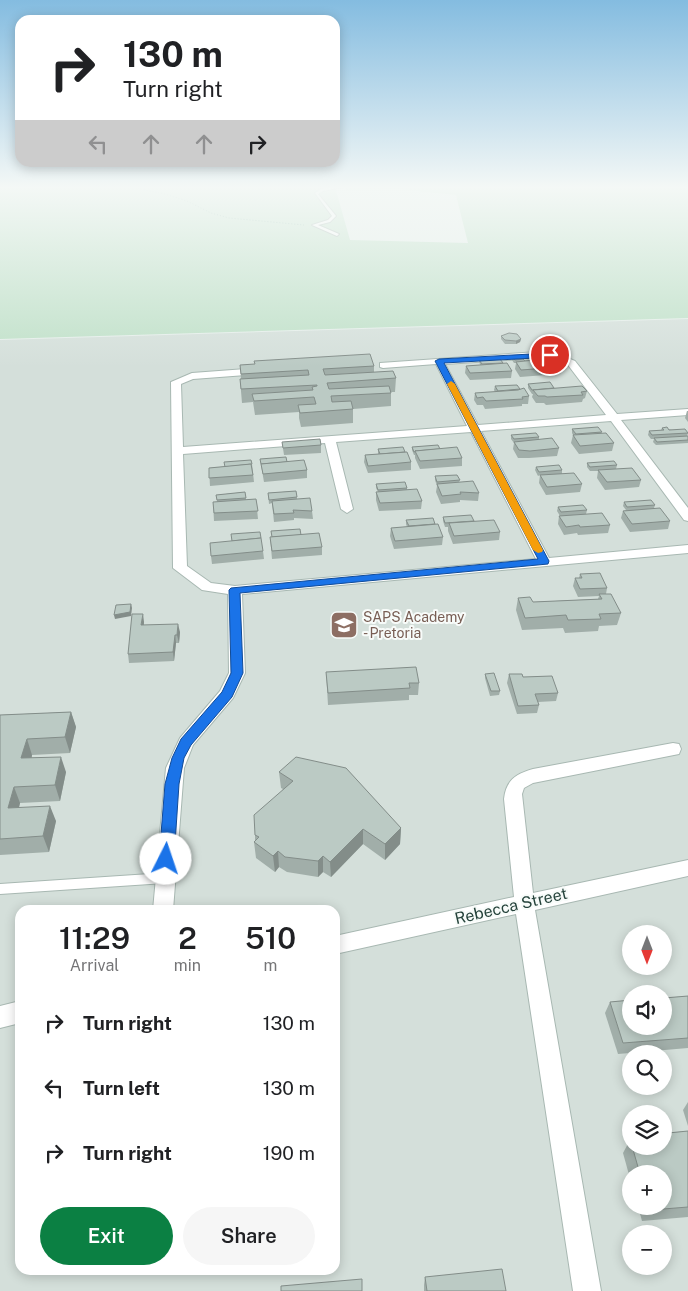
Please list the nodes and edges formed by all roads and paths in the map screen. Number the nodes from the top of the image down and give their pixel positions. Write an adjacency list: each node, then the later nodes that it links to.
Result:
1 (439, 361): 2 (street); 5 (street); 6 (street)
2 (382, 365)
3 (268, 370): 8 (street)
4 (688, 412): 5 (street)
5 (613, 418): 6 (street); 10 (street)
6 (475, 429): 7 (street); 12 (street)
7 (330, 440): 8 (street); 9 (street)
8 (178, 451): 13 (street)
9 (347, 509)
10 (688, 517)
11 (688, 549): 12 (street)
12 (544, 561): 13 (street)
13 (235, 590): 16 (street)
14 (673, 749): 18 (street)
15 (688, 868): 18 (street, Rebecca Street)
16 (165, 878): 17 (lane); 19 (street)
17 (0, 889)
18 (524, 903): 20 (street, Rebecca Street); 23 (street)
19 (163, 905)
20 (340, 944)
21 (15, 1013): 22 (street)
22 (0, 1016)
23 (587, 1291)

